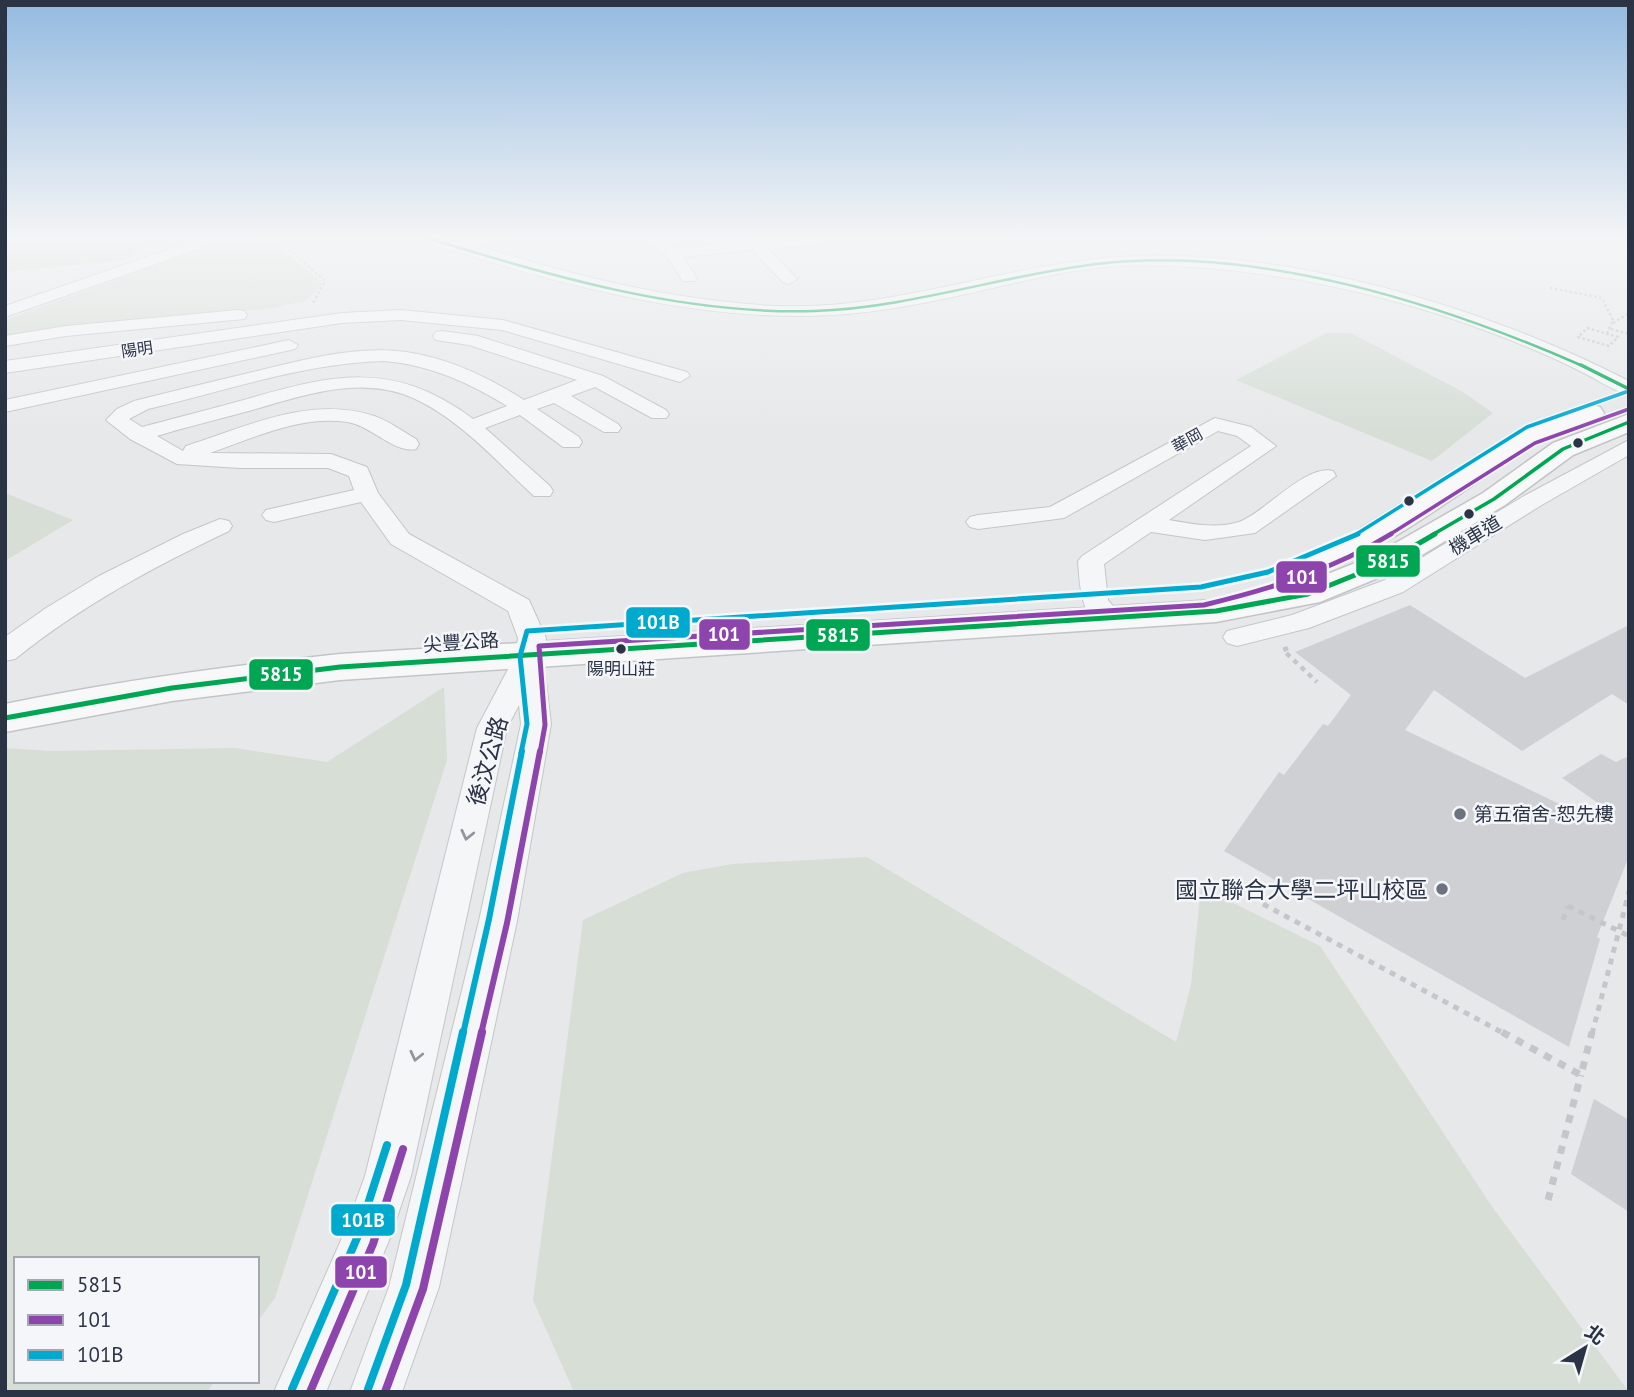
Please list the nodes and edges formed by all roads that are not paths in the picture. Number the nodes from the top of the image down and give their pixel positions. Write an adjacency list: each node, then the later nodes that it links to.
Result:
1 (36, 301): 9 (street)
2 (676, 301): 5 (street)
3 (729, 301): 4 (street)
4 (842, 301)
5 (902, 301)
6 (1416, 301): 19 (street)
7 (1447, 301): 16 (street)
8 (313, 303): 11 (street)
9 (5, 312)
10 (260, 312): 13 (street)
11 (503, 325): 12 (street); 15 (street, 陽明); 17 (street, 陽明)
12 (472, 340): 14 (street); 18 (street, 陽明); 23 (street, 陽明)
13 (5, 341)
14 (426, 361): 22 (street); 24 (street)
15 (5, 367)
16 (1629, 375)
17 (680, 376)
18 (596, 380): 20 (street); 26 (street, 陽明)
19 (1629, 390)
20 (557, 396): 24 (street); 29 (street)
21 (1629, 400): 44 (main road, 尖豐公路)
22 (141, 405): 25 (street); 30 (street)
23 (5, 406)
24 (523, 408): 28 (street); 31 (street)
25 (5, 412)
26 (659, 414)
27 (1629, 422): 44 (main road, 尖豐公路)
28 (470, 427): 30 (street); 38 (street)
29 (611, 428)
30 (137, 435): 34 (street)
31 (571, 442)
32 (408, 443): 34 (street)
33 (1629, 446): 35 (street, 機車道)
34 (177, 457): 39 (street)
35 (1593, 465): 36 (street); 45 (street, 機車道)
36 (1629, 472)
37 (1325, 476): 42 (street)
38 (542, 491)
39 (367, 494): 40 (street); 46 (street)
40 (274, 515)
41 (978, 522): 42 (street, 華岡)
42 (1148, 524): 44 (street, 華岡)
43 (220, 526): 47 (street)
44 (1101, 608): 46 (main road, 尖豐公路)
45 (1237, 637)
46 (530, 647): 48 (main road, 尖豐公路); 49 (main road, 尖豐公路); 50 (street, 後汶公路, one-way to 50); 51 (street, 後汶公路)
47 (5, 652)
48 (5, 699)
49 (5, 718)
50 (300, 1392)
51 (376, 1392)

